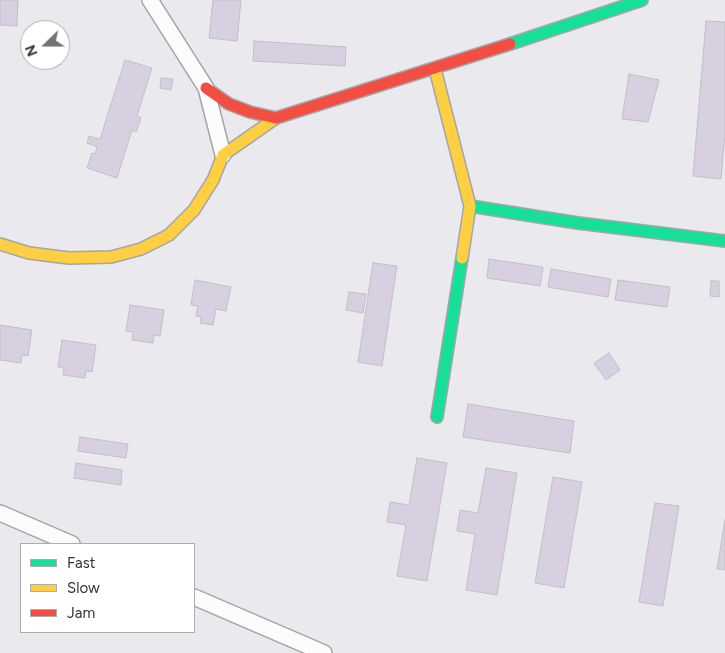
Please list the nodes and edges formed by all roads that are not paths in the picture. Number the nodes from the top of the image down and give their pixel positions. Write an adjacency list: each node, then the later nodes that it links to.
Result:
1 (150, 0): 4 (street)
2 (642, 0): 3 (street)
3 (434, 69): 5 (street); 7 (street)
4 (206, 88): 5 (street); 6 (street)
5 (276, 118): 6 (street)
6 (224, 155): 9 (street)
7 (470, 206): 8 (street); 10 (street)
8 (725, 242)
9 (0, 244)
10 (437, 417)
11 (0, 513): 12 (street)
12 (70, 543)
13 (195, 597): 14 (street)
14 (316, 651)

